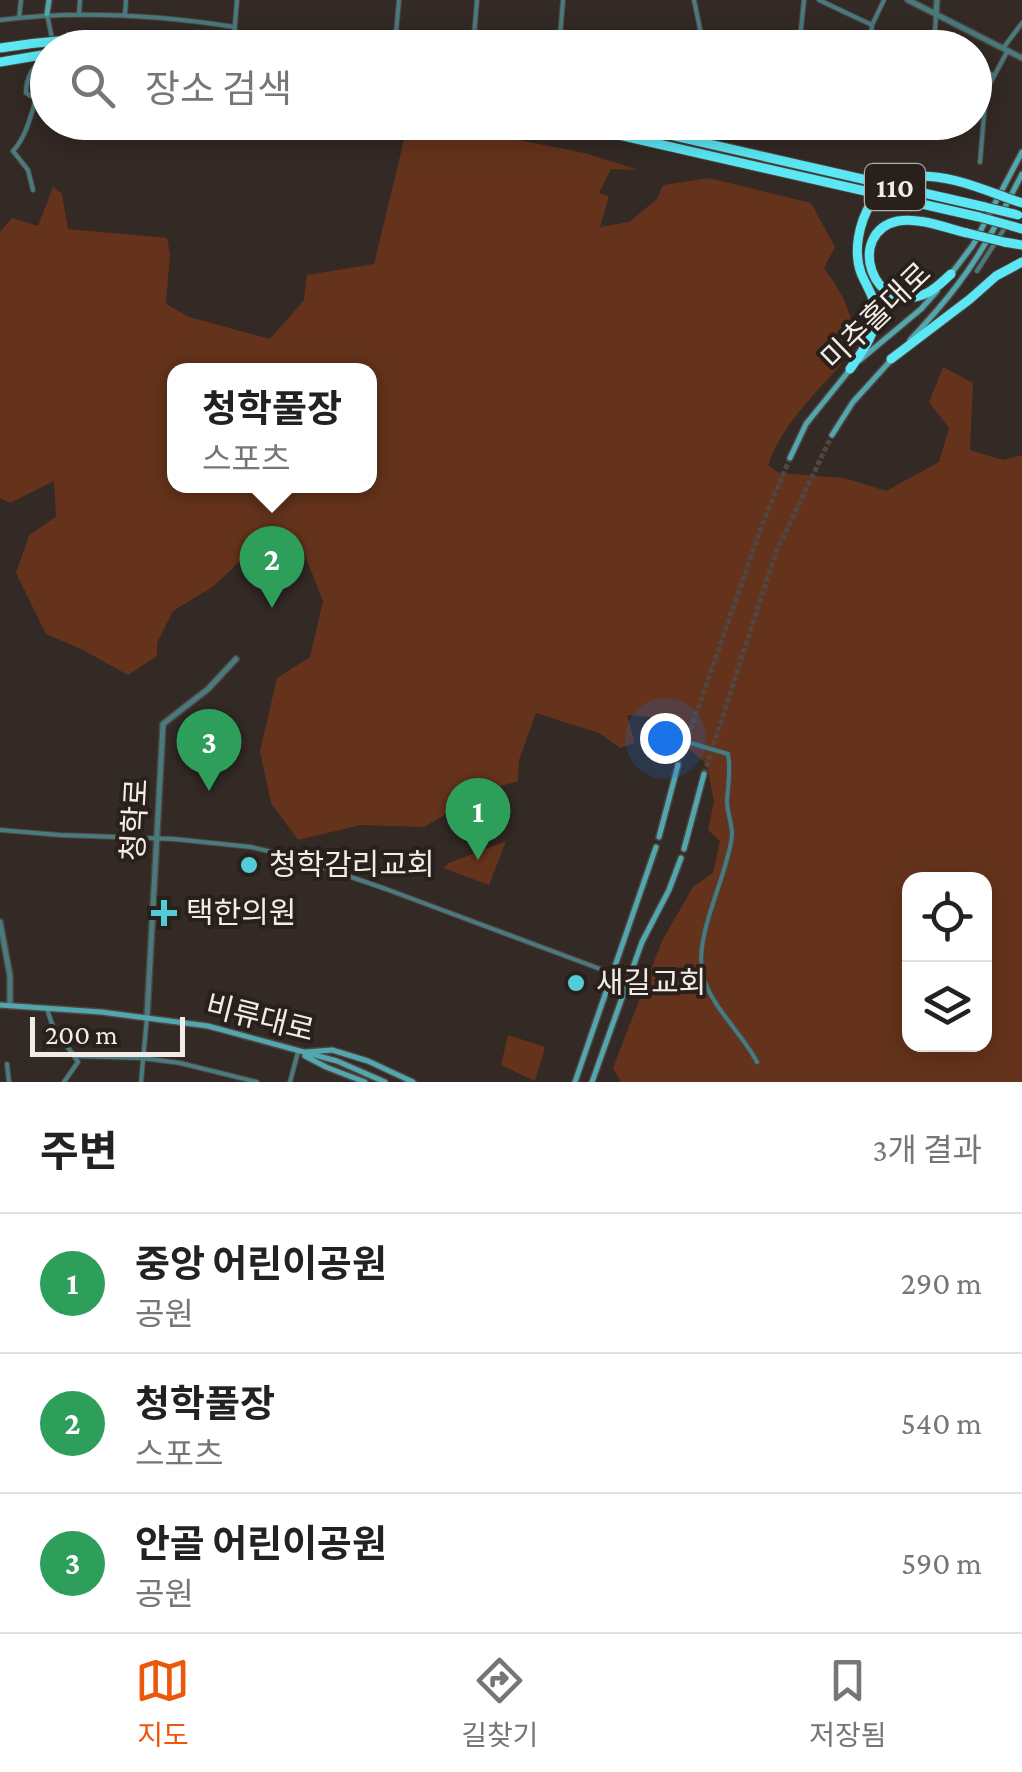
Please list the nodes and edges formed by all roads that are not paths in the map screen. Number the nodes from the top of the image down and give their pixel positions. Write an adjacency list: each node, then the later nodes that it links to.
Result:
1 (21, 0): 19 (street)
2 (49, 0): 15 (main road)
3 (80, 0): 17 (street)
4 (126, 0): 18 (street)
5 (238, 0): 23 (street)
6 (399, 0): 26 (street)
7 (477, 0): 27 (street)
8 (563, 0): 28 (street)
9 (694, 0): 29 (street)
10 (804, 0): 30 (street)
11 (819, 0): 22 (street)
12 (884, 0): 22 (street)
13 (908, 0): 16 (street)
14 (937, 0): 16 (street)
15 (47, 14): 17 (street); 19 (street); 24 (street)
16 (936, 14): 32 (street); 33 (street)
17 (79, 15): 18 (street)
18 (124, 16): 23 (street)
19 (19, 18): 20 (street)
20 (0, 20)
21 (1022, 22): 37 (street)
22 (872, 25): 31 (street)
23 (235, 26): 25 (street)
24 (50, 30)
25 (235, 30)
26 (396, 30)
27 (474, 30)
28 (561, 30)
29 (700, 30)
30 (802, 30)
31 (871, 30)
32 (936, 30)
33 (968, 30)
34 (992, 42): 37 (street)
35 (30, 45): 36 (highway, bridge)
36 (0, 48)
37 (1005, 49): 39 (street); 41 (street)
38 (30, 58): 40 (highway)
39 (1022, 58)
40 (0, 62)
41 (994, 76): 42 (street)
42 (992, 80)
43 (30, 119): 50 (street)
44 (665, 140): 48 (highway, 110)
45 (982, 140): 47 (street)
46 (1022, 152): 57 (main road, 미추홀대로)
47 (980, 162)
48 (804, 172): 52 (highway, 110, bridge); 53 (highway, 110, bridge)
49 (1022, 174): 58 (main road, 미추홀대로)
50 (33, 190)
51 (1022, 202): 56 (street); 59 (highway, bridge)
52 (1020, 216)
53 (1017, 228)
54 (1022, 245): 57 (highway, bridge)
55 (1022, 262): 58 (highway)
56 (977, 271)
57 (951, 274): 59 (main road, 미추홀대로)
58 (892, 359): 60 (main road, 미추홀대로)
59 (850, 370): 61 (main road, 미추홀대로)
60 (832, 434)
61 (790, 458)
62 (236, 660): 68 (street, 청학로)
63 (646, 730): 81 (street)
64 (678, 765): 67 (main road)
65 (704, 774): 70 (main road)
66 (0, 830): 68 (street)
67 (660, 838)
68 (156, 839): 73 (street); 77 (street, 청학로)
69 (656, 846): 92 (main road)
70 (684, 849)
71 (681, 858): 93 (main road)
72 (0, 922): 75 (street)
73 (603, 970)
74 (0, 1005): 75 (main road, 비류대로)
75 (10, 1006): 76 (main road, 비류대로)
76 (47, 1008): 77 (main road, 비류대로); 79 (street)
77 (147, 1017): 78 (main road, 비류대로); 80 (street)
78 (298, 1052): 88 (street); 89 (main road); 90 (main road, 비류대로); 91 (main road)
79 (75, 1056): 80 (street); 83 (street)
80 (142, 1058): 86 (street); 87 (street)
81 (757, 1062)
82 (7, 1064): 84 (street)
83 (65, 1081): 85 (street)
84 (10, 1082)
85 (78, 1082)
86 (141, 1082)
87 (258, 1082)
88 (290, 1082)
89 (365, 1082)
90 (385, 1082)
91 (413, 1082)
92 (575, 1082)
93 (592, 1082)

